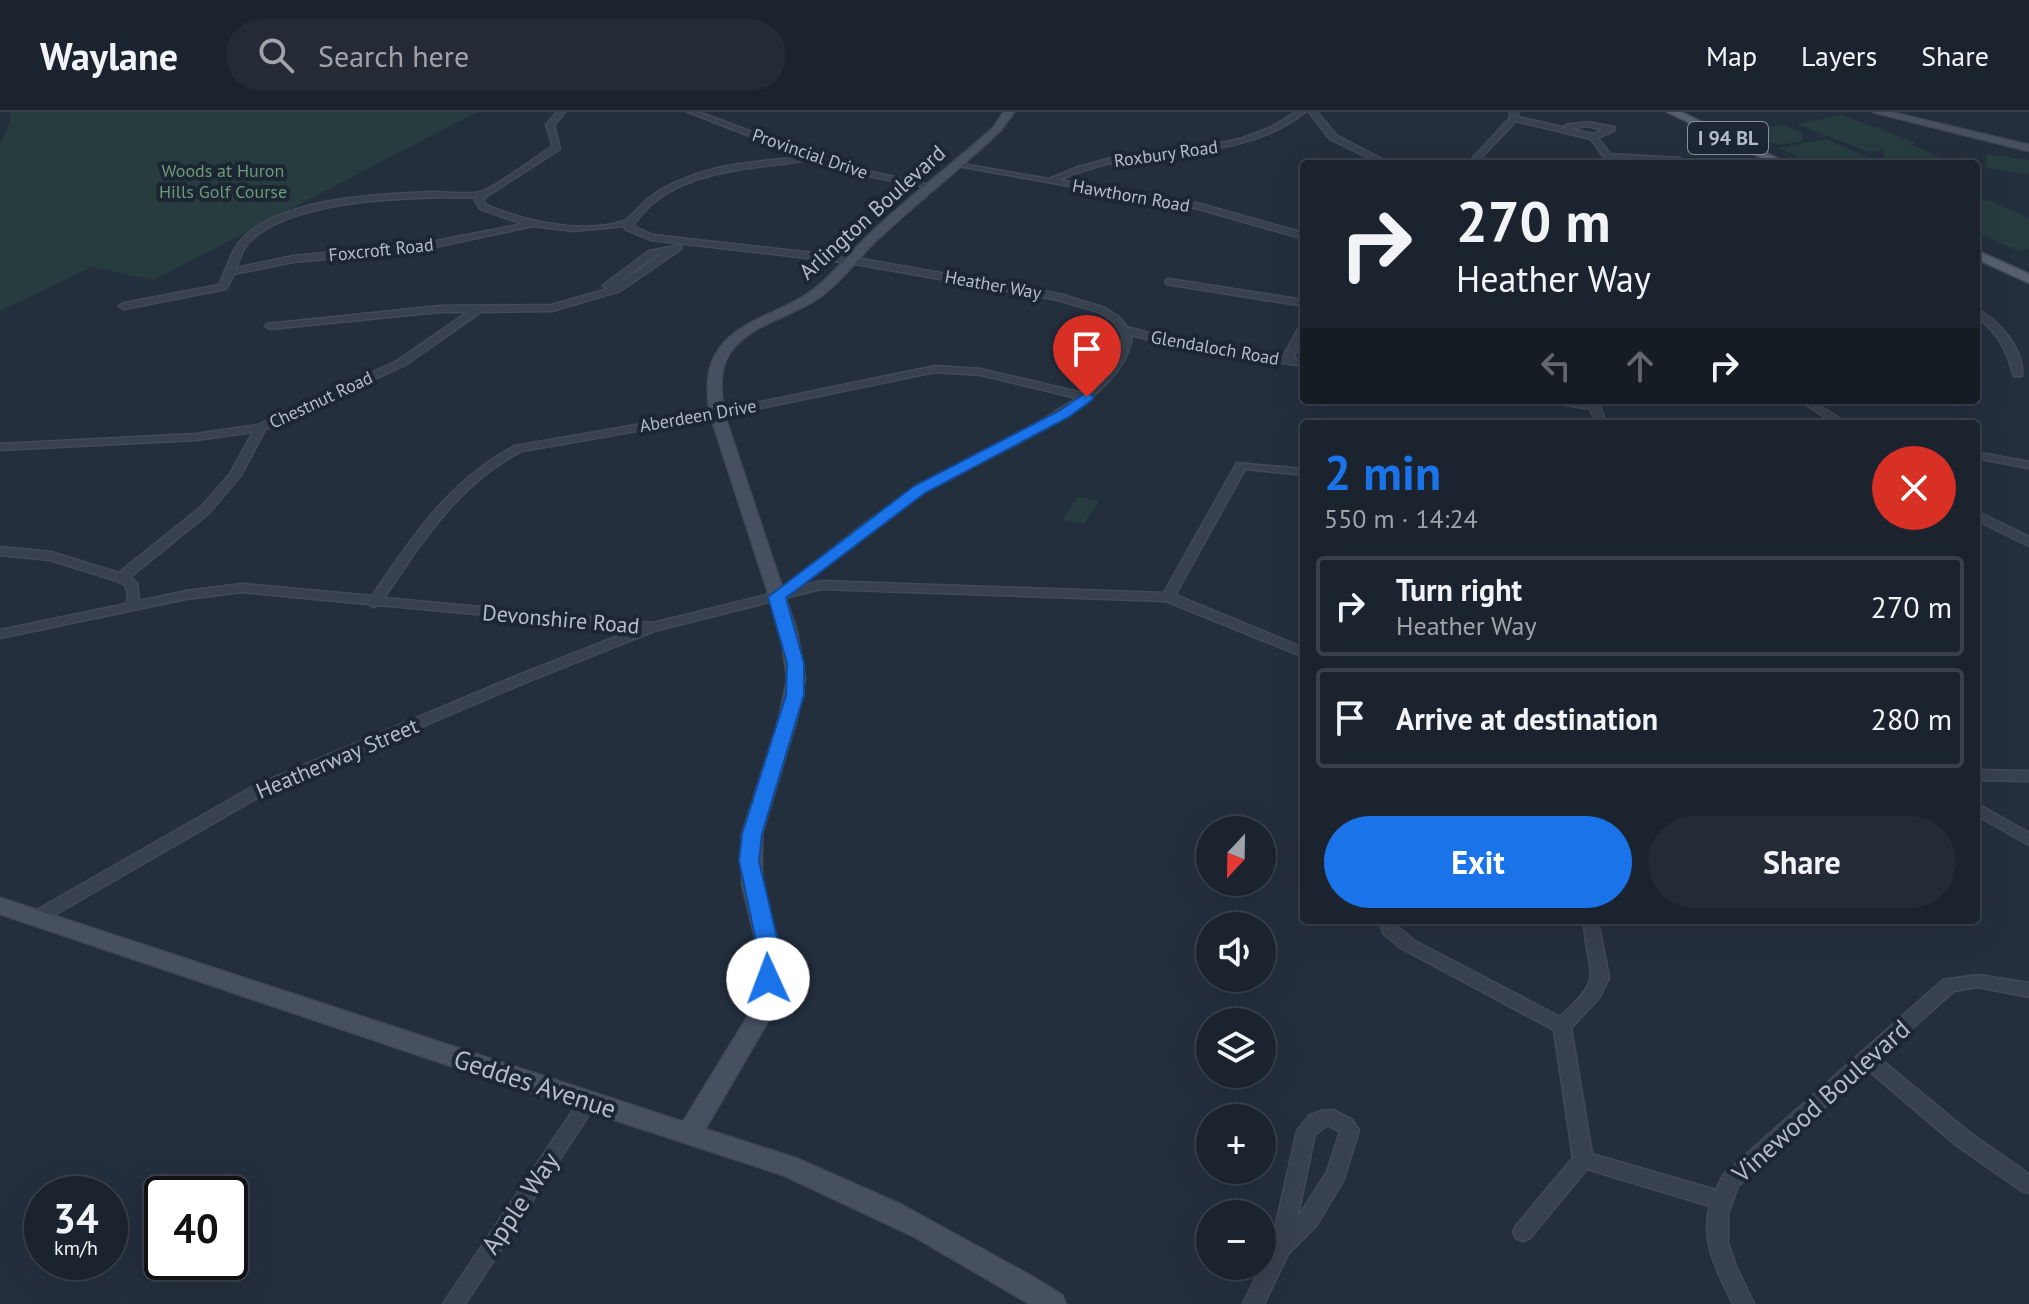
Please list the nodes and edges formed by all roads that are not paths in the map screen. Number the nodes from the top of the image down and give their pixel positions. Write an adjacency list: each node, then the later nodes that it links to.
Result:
1 (561, 112): 22 (street)
2 (692, 112): 14 (street, Provincial Drive)
3 (1009, 112): 19 (street, Arlington Boulevard)
4 (1301, 112): 10 (street, Roxbury Road)
5 (1313, 112): 9 (street)
6 (1672, 112): 18 (main road, I 94 BL)
7 (1878, 112): 13 (street)
8 (1514, 115): 11 (street); 16 (street)
9 (1312, 125): 10 (street, Roxbury Road); 15 (street)
10 (1282, 126): 20 (street, Roxbury Road)
11 (1563, 128): 12 (street); 12 (street)
12 (1594, 137): 17 (street)
13 (2029, 148)
14 (813, 158): 21 (street, Provincial Drive); 23 (street)
15 (1379, 160)
16 (1475, 160)
17 (1611, 160)
18 (1774, 160)
19 (956, 165): 20 (street, Hawthorn Road); 21 (street, Arlington Boulevard)
20 (1050, 182): 25 (street, Hawthorn Road)
21 (931, 186): 28 (street, Arlington Boulevard)
22 (484, 194): 24 (street); 29 (street)
23 (630, 222): 24 (street); 26 (street, Heather Way)
24 (530, 225): 29 (street, Foxcroft Road)
25 (1300, 235)
26 (689, 242): 28 (street, Heather Way); 34 (street)
27 (1980, 256): 30 (main road)
28 (850, 260): 37 (street, Heather Way); 44 (street, Arlington Boulevard)
29 (231, 272): 33 (street)
30 (2029, 279)
31 (1169, 282): 32 (street)
32 (1300, 302)
33 (124, 306)
34 (480, 308): 36 (street); 46 (street, Chestnut Road)
35 (1980, 315): 41 (street)
36 (270, 326)
37 (1126, 330): 39 (street, Glendaloch Road); 42 (street)
38 (1300, 335): 39 (street)
39 (1286, 361): 40 (street, Glendaloch Road)
40 (1300, 363)
41 (2018, 374)
42 (1087, 397): 44 (street, Aberdeen Drive); 55 (street)
43 (1817, 404): 45 (street)
44 (717, 414): 55 (street, Arlington Boulevard); 57 (street, Aberdeen Drive)
45 (1838, 420)
46 (261, 428): 47 (street, Chestnut Road); 54 (street)
47 (0, 447)
48 (1980, 457): 49 (street)
49 (2029, 465)
50 (1300, 472): 56 (street)
51 (1980, 517): 52 (street)
52 (2029, 542)
53 (0, 551): 54 (street)
54 (121, 578): 58 (street)
55 (777, 597): 56 (street, Devonshire Road); 59 (street, Devonshire Road); 74 (street, Arlington Boulevard)
56 (1168, 597): 61 (street, Devonshire Road)
57 (374, 603): 58 (street, Devonshire Road); 59 (street, Devonshire Road)
58 (132, 607): 60 (street, Devonshire Road)
59 (653, 627): 67 (street, Heatherway Street)
60 (0, 634)
61 (1300, 651)
62 (1980, 775): 63 (street)
63 (2029, 776)
64 (1980, 810): 65 (street)
65 (2029, 840)
66 (0, 906): 67 (street, Geddes Avenue)
67 (36, 918): 73 (street, Geddes Avenue)
68 (1388, 924): 71 (street)
69 (1592, 925): 71 (street)
70 (2029, 990): 72 (street, Vinewood Boulevard)
71 (1562, 1026): 75 (street)
72 (1868, 1059): 76 (street); 79 (street, Vinewood Boulevard)
73 (588, 1102): 74 (street, Geddes Avenue); 82 (street, Apple Way)
74 (689, 1134): 83 (street, Geddes Avenue)
75 (1583, 1160): 79 (street); 80 (street)
76 (2003, 1169): 77 (street); 78 (street)
77 (2029, 1172)
78 (2029, 1185)
79 (1720, 1200): 85 (street, Vinewood Boulevard)
80 (1523, 1232)
81 (1281, 1248): 81 (street); 84 (street)
82 (453, 1304)
83 (1053, 1304)
84 (1253, 1304)
85 (1744, 1304)

